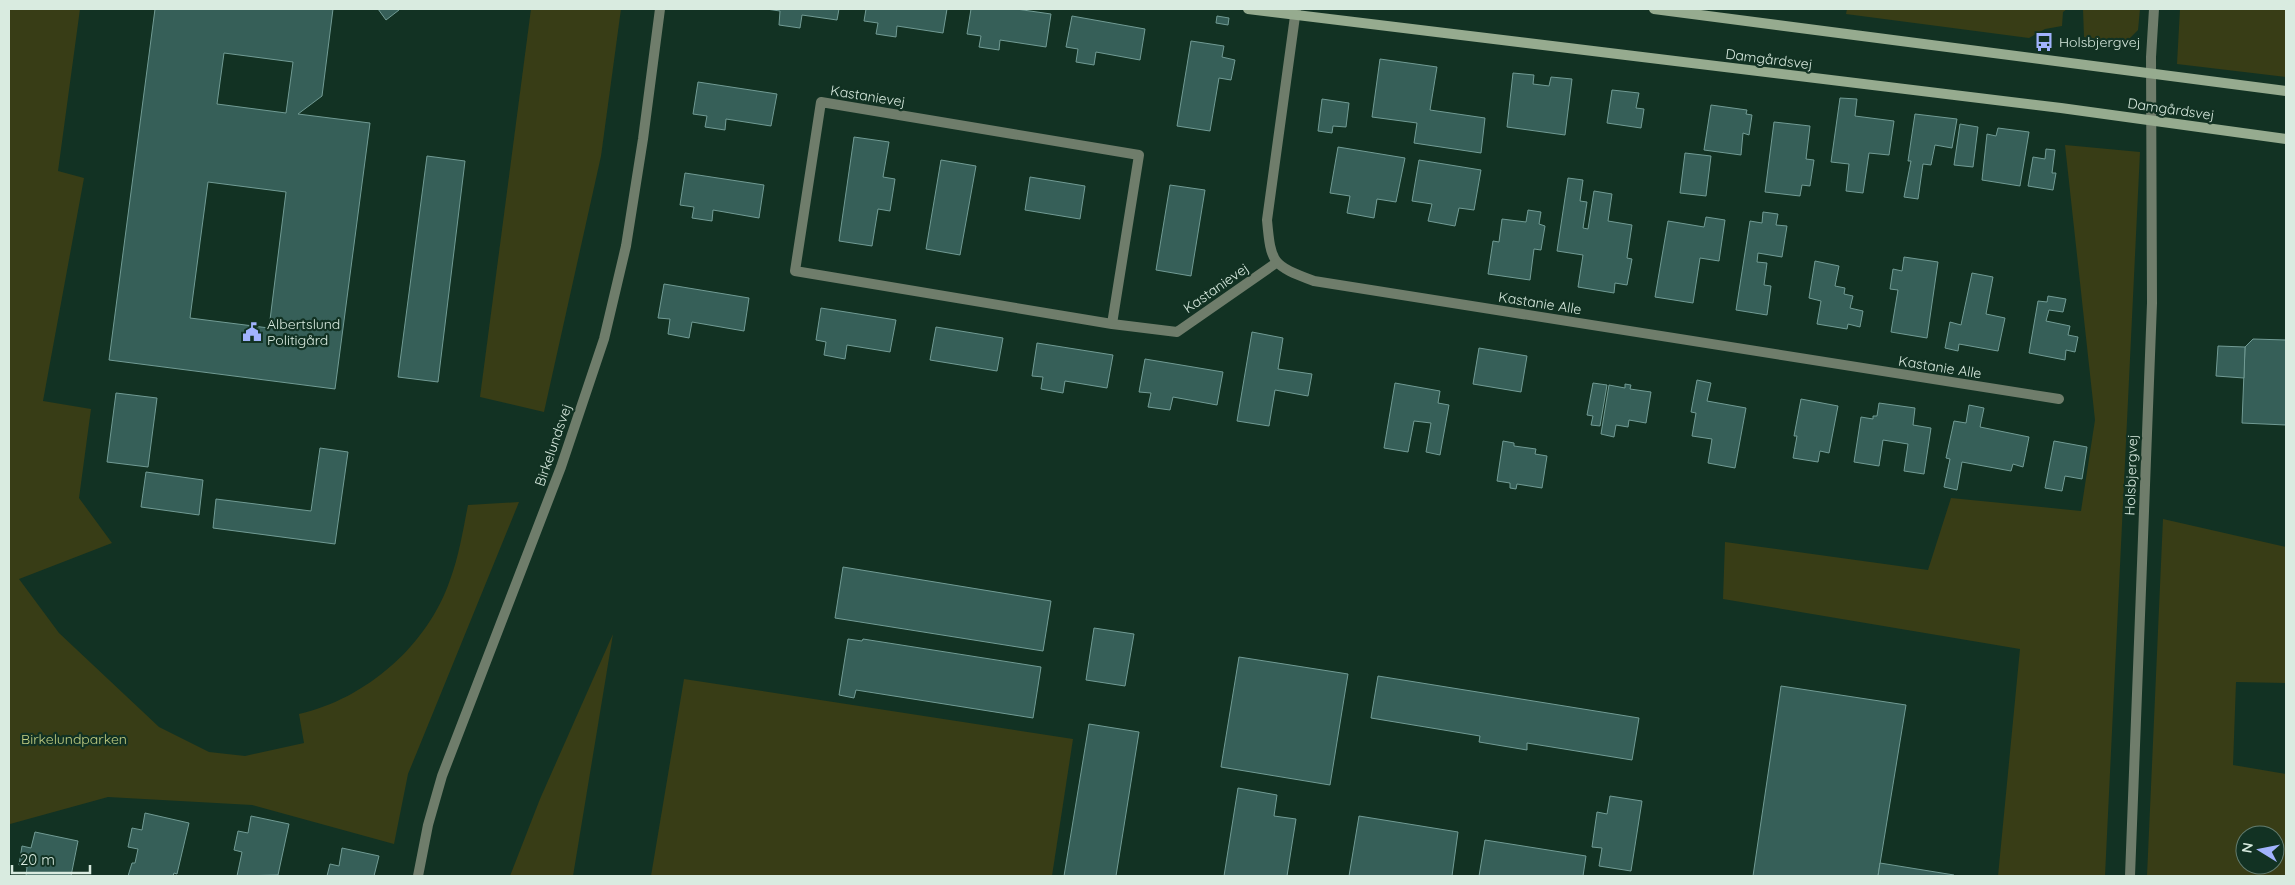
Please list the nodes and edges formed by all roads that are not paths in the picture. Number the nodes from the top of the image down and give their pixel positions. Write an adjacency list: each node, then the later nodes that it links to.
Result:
1 (660, 9): 13 (street, Birkelundsvej)
2 (1248, 9): 5 (street, Damgårdsvej)
3 (1654, 9): 6 (street)
4 (2154, 9): 6 (street, Holsbjergvej)
5 (1296, 12): 8 (street, Damgårdsvej); 10 (street)
6 (2151, 74): 7 (street); 8 (street, Holsbjergvej)
7 (2286, 91)
8 (2151, 121): 9 (street, Damgårdsvej); 14 (street, Holsbjergvej)
9 (2286, 139)
10 (1276, 263): 11 (street, Kastanievej); 12 (street, Kastanie Alle)
11 (1112, 324): 11 (street, Kastanievej)
12 (2059, 400)
13 (418, 876)
14 (2130, 876)

